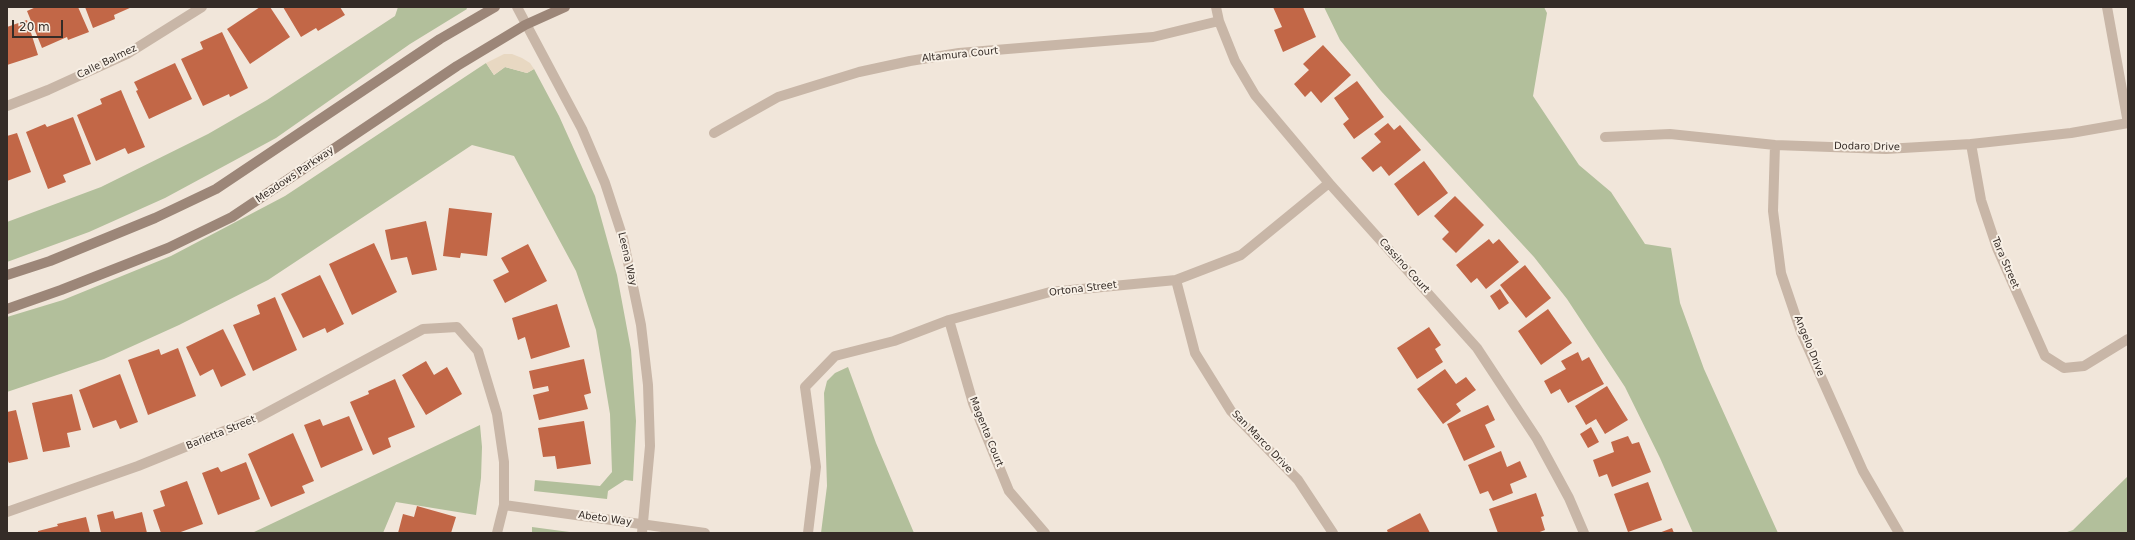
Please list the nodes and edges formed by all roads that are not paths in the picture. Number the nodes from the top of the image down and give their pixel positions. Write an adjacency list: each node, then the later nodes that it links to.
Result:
1 (202, 7): 9 (street, Calle Balmez)
2 (495, 7): 16 (main road)
3 (517, 7): 8 (street, Leena Way)
4 (565, 7): 8 (main road, Meadows Parkway)
5 (1216, 7): 7 (street, Cassino Court)
6 (2107, 7): 10 (street)
7 (1219, 21): 11 (street, Altamura Court); 15 (street, Cassino Court)
8 (526, 25): 18 (main road, Meadows Parkway); 23 (street, Leena Way)
9 (7, 106)
10 (2128, 123): 13 (street, Dodaro Drive)
11 (714, 133)
12 (1605, 137): 14 (street, Dodaro Drive)
13 (1971, 144): 14 (street, Dodaro Drive); 20 (street, Tara Street)
14 (1775, 145): 30 (street, Angelo Drive)
15 (1329, 183): 17 (street, Ortona Street); 29 (street, Cassino Court)
16 (7, 275)
17 (1176, 280): 19 (street, Ortona Street); 28 (street, San Marco Drive)
18 (7, 309)
19 (949, 320): 26 (street, Ortona Street); 27 (street, Magenta Court)
20 (2128, 339)
21 (504, 505): 22 (street, Barletta Street); 23 (street, Abeto Way); 24 (street)
22 (7, 512)
23 (643, 529): 25 (street, Abeto Way)
24 (497, 533)
25 (705, 533)
26 (808, 533)
27 (1045, 533)
28 (1333, 533)
29 (1584, 533)
30 (1898, 533)

